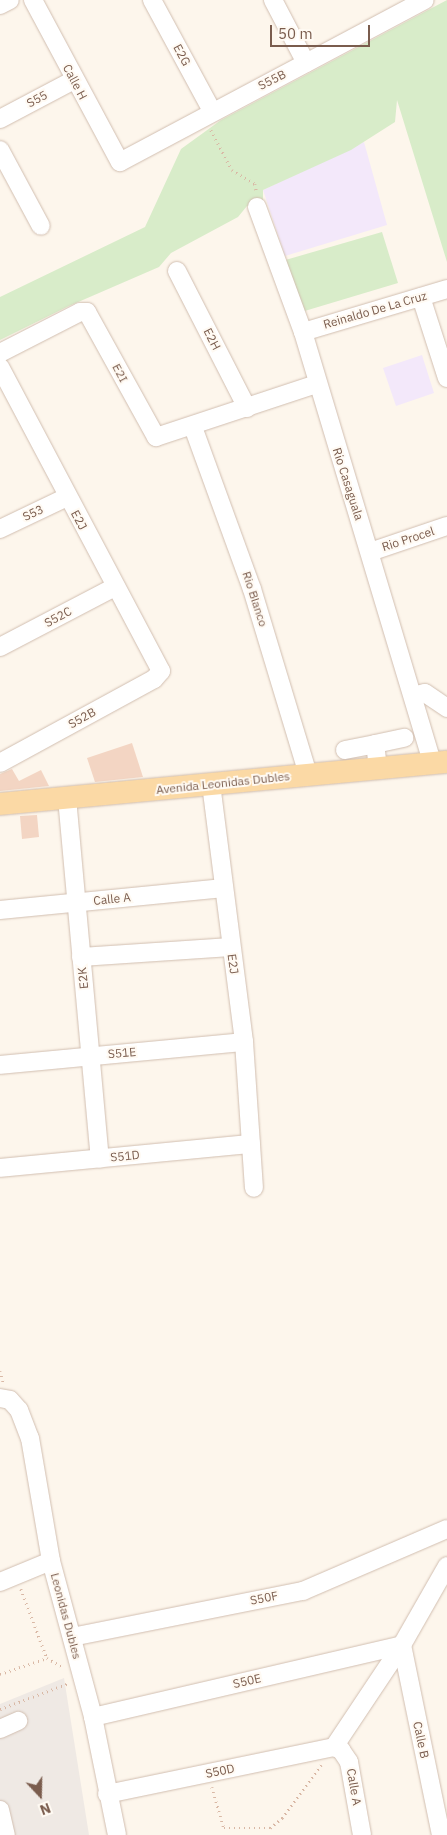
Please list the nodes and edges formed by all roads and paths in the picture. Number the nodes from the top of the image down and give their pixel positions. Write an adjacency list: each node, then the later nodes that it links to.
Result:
1 (10, 0): 6 (street)
2 (33, 0): 8 (street, Calle H)
3 (152, 0): 9 (street, E2G)
4 (273, 0): 7 (street)
5 (425, 0): 7 (street, S55B)
6 (0, 6)
7 (306, 63): 9 (street, S55B)
8 (74, 80): 10 (street, S55); 12 (street, Calle H)
9 (208, 113): 12 (street, S55B); 13 (path)
10 (0, 119)
11 (0, 150): 14 (street)
12 (120, 162)
13 (257, 207): 18 (street, Rio Casaguala)
14 (41, 226)
15 (177, 271): 23 (street, E2H)
16 (447, 289): 17 (street, Reinaldo De La Cruz)
17 (421, 297): 18 (street, Reinaldo De La Cruz); 21 (street)
18 (303, 332): 22 (street, Rio Casaguala)
19 (0, 353): 24 (street, E2I)
20 (0, 367): 25 (street, E2J)
21 (447, 378)
22 (316, 384): 23 (street); 28 (street, Rio Casaguala)
23 (247, 408): 24 (street)
24 (193, 427): 40 (street, Rio Blanco)
25 (66, 496): 27 (street, S53); 29 (street, E2J)
26 (447, 526): 28 (street, Rio Procel)
27 (0, 529)
28 (370, 552): 32 (street, Rio Casaguala)
29 (115, 587): 30 (street, S52C); 31 (street, E2J)
30 (0, 647)
31 (161, 671): 37 (street, S52B)
32 (414, 696): 33 (street); 38 (street, Rio Casaguala)
33 (447, 708)
34 (404, 738): 35 (street)
35 (375, 744): 36 (street); 39 (street)
36 (345, 750)
37 (0, 763)
38 (440, 763): 39 (main road, Avenida Leonidas Dubles)
39 (378, 768): 40 (main road, Avenida Leonidas Dubles)
40 (308, 774): 41 (main road, Avenida Leonidas Dubles)
41 (211, 784): 42 (main road, Avenida Leonidas Dubles); 44 (street, E2J)
42 (67, 798): 43 (main road, Avenida Leonidas Dubles); 45 (street, E2K)
43 (0, 804)
44 (224, 888): 45 (street, Calle A); 47 (street, E2J)
45 (77, 902): 46 (street, Calle A); 48 (street, E2K)
46 (0, 910)
47 (231, 947): 48 (street); 49 (street, E2J)
48 (81, 958): 50 (street, E2K)
49 (244, 1042): 50 (street, S51E); 53 (street, E2J)
50 (91, 1056): 52 (street, S51E); 54 (street, E2K)
51 (0, 1060): 52 (street)
52 (0, 1065)
53 (251, 1144): 54 (street, S51D); 56 (street, E2J)
54 (100, 1158): 55 (street, S51D)
55 (0, 1168)
56 (254, 1188)
57 (5, 1399): 59 (street, Leonidas Dubles)
58 (447, 1529): 62 (street, S50F)
59 (51, 1561): 61 (street); 62 (street, Leonidas Dubles)
60 (447, 1566): 63 (street)
61 (8, 1579): 64 (path)
62 (72, 1637): 66 (street, Leonidas Dubles)
63 (402, 1645): 68 (street, S50E); 71 (street); 78 (street, Calle B)
64 (47, 1658): 65 (path); 66 (path)
65 (0, 1674)
66 (82, 1678): 67 (path); 68 (street, Leonidas Dubles)
67 (0, 1709)
68 (93, 1717): 73 (street, Leonidas Dubles)
69 (18, 1721): 70 (street)
70 (0, 1729)
71 (334, 1747): 72 (street, S50D); 72 (path); 77 (street, Calle A)
72 (209, 1773): 73 (street, S50D)
73 (107, 1794): 76 (street, Leonidas Dubles)
74 (0, 1810): 75 (street)
75 (6, 1835)
76 (117, 1835)
77 (362, 1835)
78 (441, 1835)

